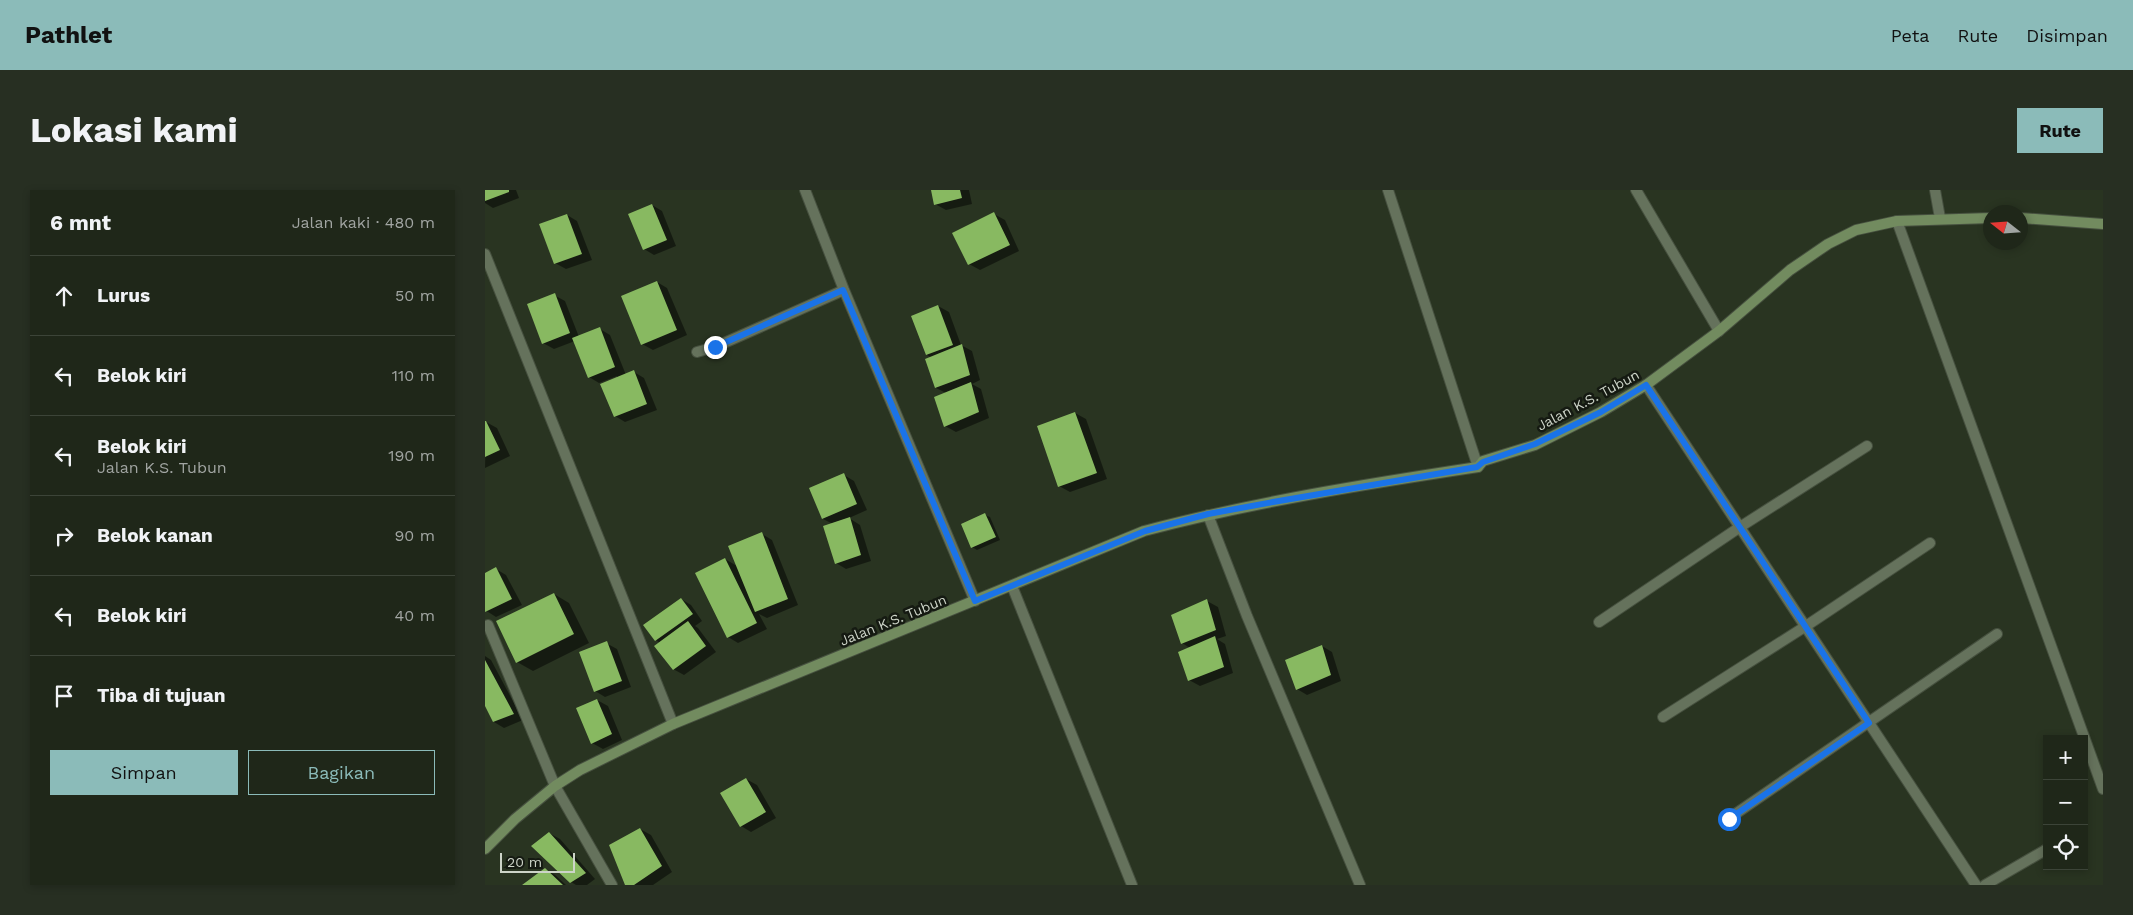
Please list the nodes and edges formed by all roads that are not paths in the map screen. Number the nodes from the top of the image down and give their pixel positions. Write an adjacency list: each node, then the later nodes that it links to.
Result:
1 (805, 190): 11 (street)
2 (1388, 190): 16 (street)
3 (1636, 190): 12 (street)
4 (1935, 190): 5 (street)
5 (1940, 218): 6 (street, Jalan K.S. Tubun); 8 (street, Jalan K.S. Tubun)
6 (1983, 218)
7 (2028, 219): 9 (street)
8 (1897, 221): 12 (street, Jalan K.S. Tubun); 30 (street)
9 (2103, 224)
10 (485, 254): 28 (street)
11 (843, 290): 13 (street); 21 (street)
12 (1719, 330): 14 (street, Jalan K.S. Tubun)
13 (697, 352)
14 (1646, 385): 16 (street, Jalan K.S. Tubun); 18 (street)
15 (1867, 446): 18 (street)
16 (1477, 467): 17 (street, Jalan K.S. Tubun)
17 (1208, 514): 20 (street, Jalan K.S. Tubun); 36 (street)
18 (1740, 527): 22 (street); 24 (street)
19 (1930, 543): 24 (street)
20 (1012, 586): 21 (street, Jalan K.S. Tubun); 35 (street)
21 (975, 601): 28 (street, Jalan K.S. Tubun)
22 (1599, 622)
23 (488, 625): 29 (street)
24 (1805, 626): 26 (street); 27 (street)
25 (1997, 634): 27 (street)
26 (1663, 717)
27 (1869, 723): 31 (street); 37 (street)
28 (673, 724): 29 (street, Jalan K.S. Tubun)
29 (555, 786): 32 (street, Jalan K.S. Tubun); 34 (street)
30 (2103, 788)
31 (1729, 819)
32 (485, 849)
33 (2043, 852): 38 (street)
34 (612, 885)
35 (1132, 885)
36 (1360, 885)
37 (1976, 885)
38 (1985, 885)

